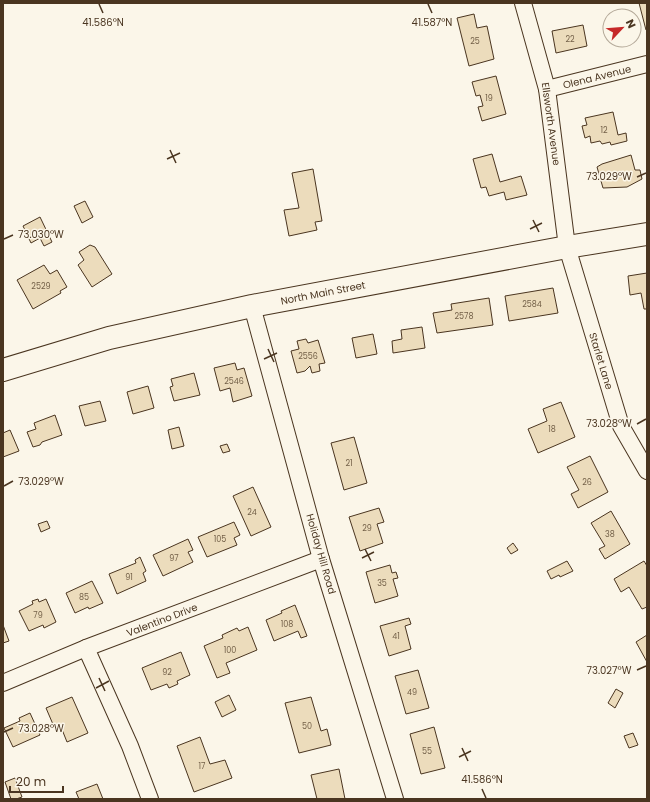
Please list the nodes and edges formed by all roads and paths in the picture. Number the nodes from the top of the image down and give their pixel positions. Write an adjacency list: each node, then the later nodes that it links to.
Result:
1 (523, 3): 3 (street, Ellsworth Avenue)
2 (647, 64): 3 (street, Olena Avenue)
3 (547, 90): 5 (street, Ellsworth Avenue)
4 (647, 234): 5 (main road, North Main Street)
5 (567, 247): 6 (main road, North Main Street); 8 (street, Starlet Lane)
6 (252, 306): 7 (main road, North Main Street); 9 (street, Holiday Hill Road)
7 (3, 370)
8 (647, 471)
9 (321, 559): 10 (street, Valentino Drive); 13 (street, Holiday Hill Road)
10 (86, 648): 11 (street, Valentino Drive); 12 (street)
11 (3, 683)
12 (150, 799)
13 (395, 799)

